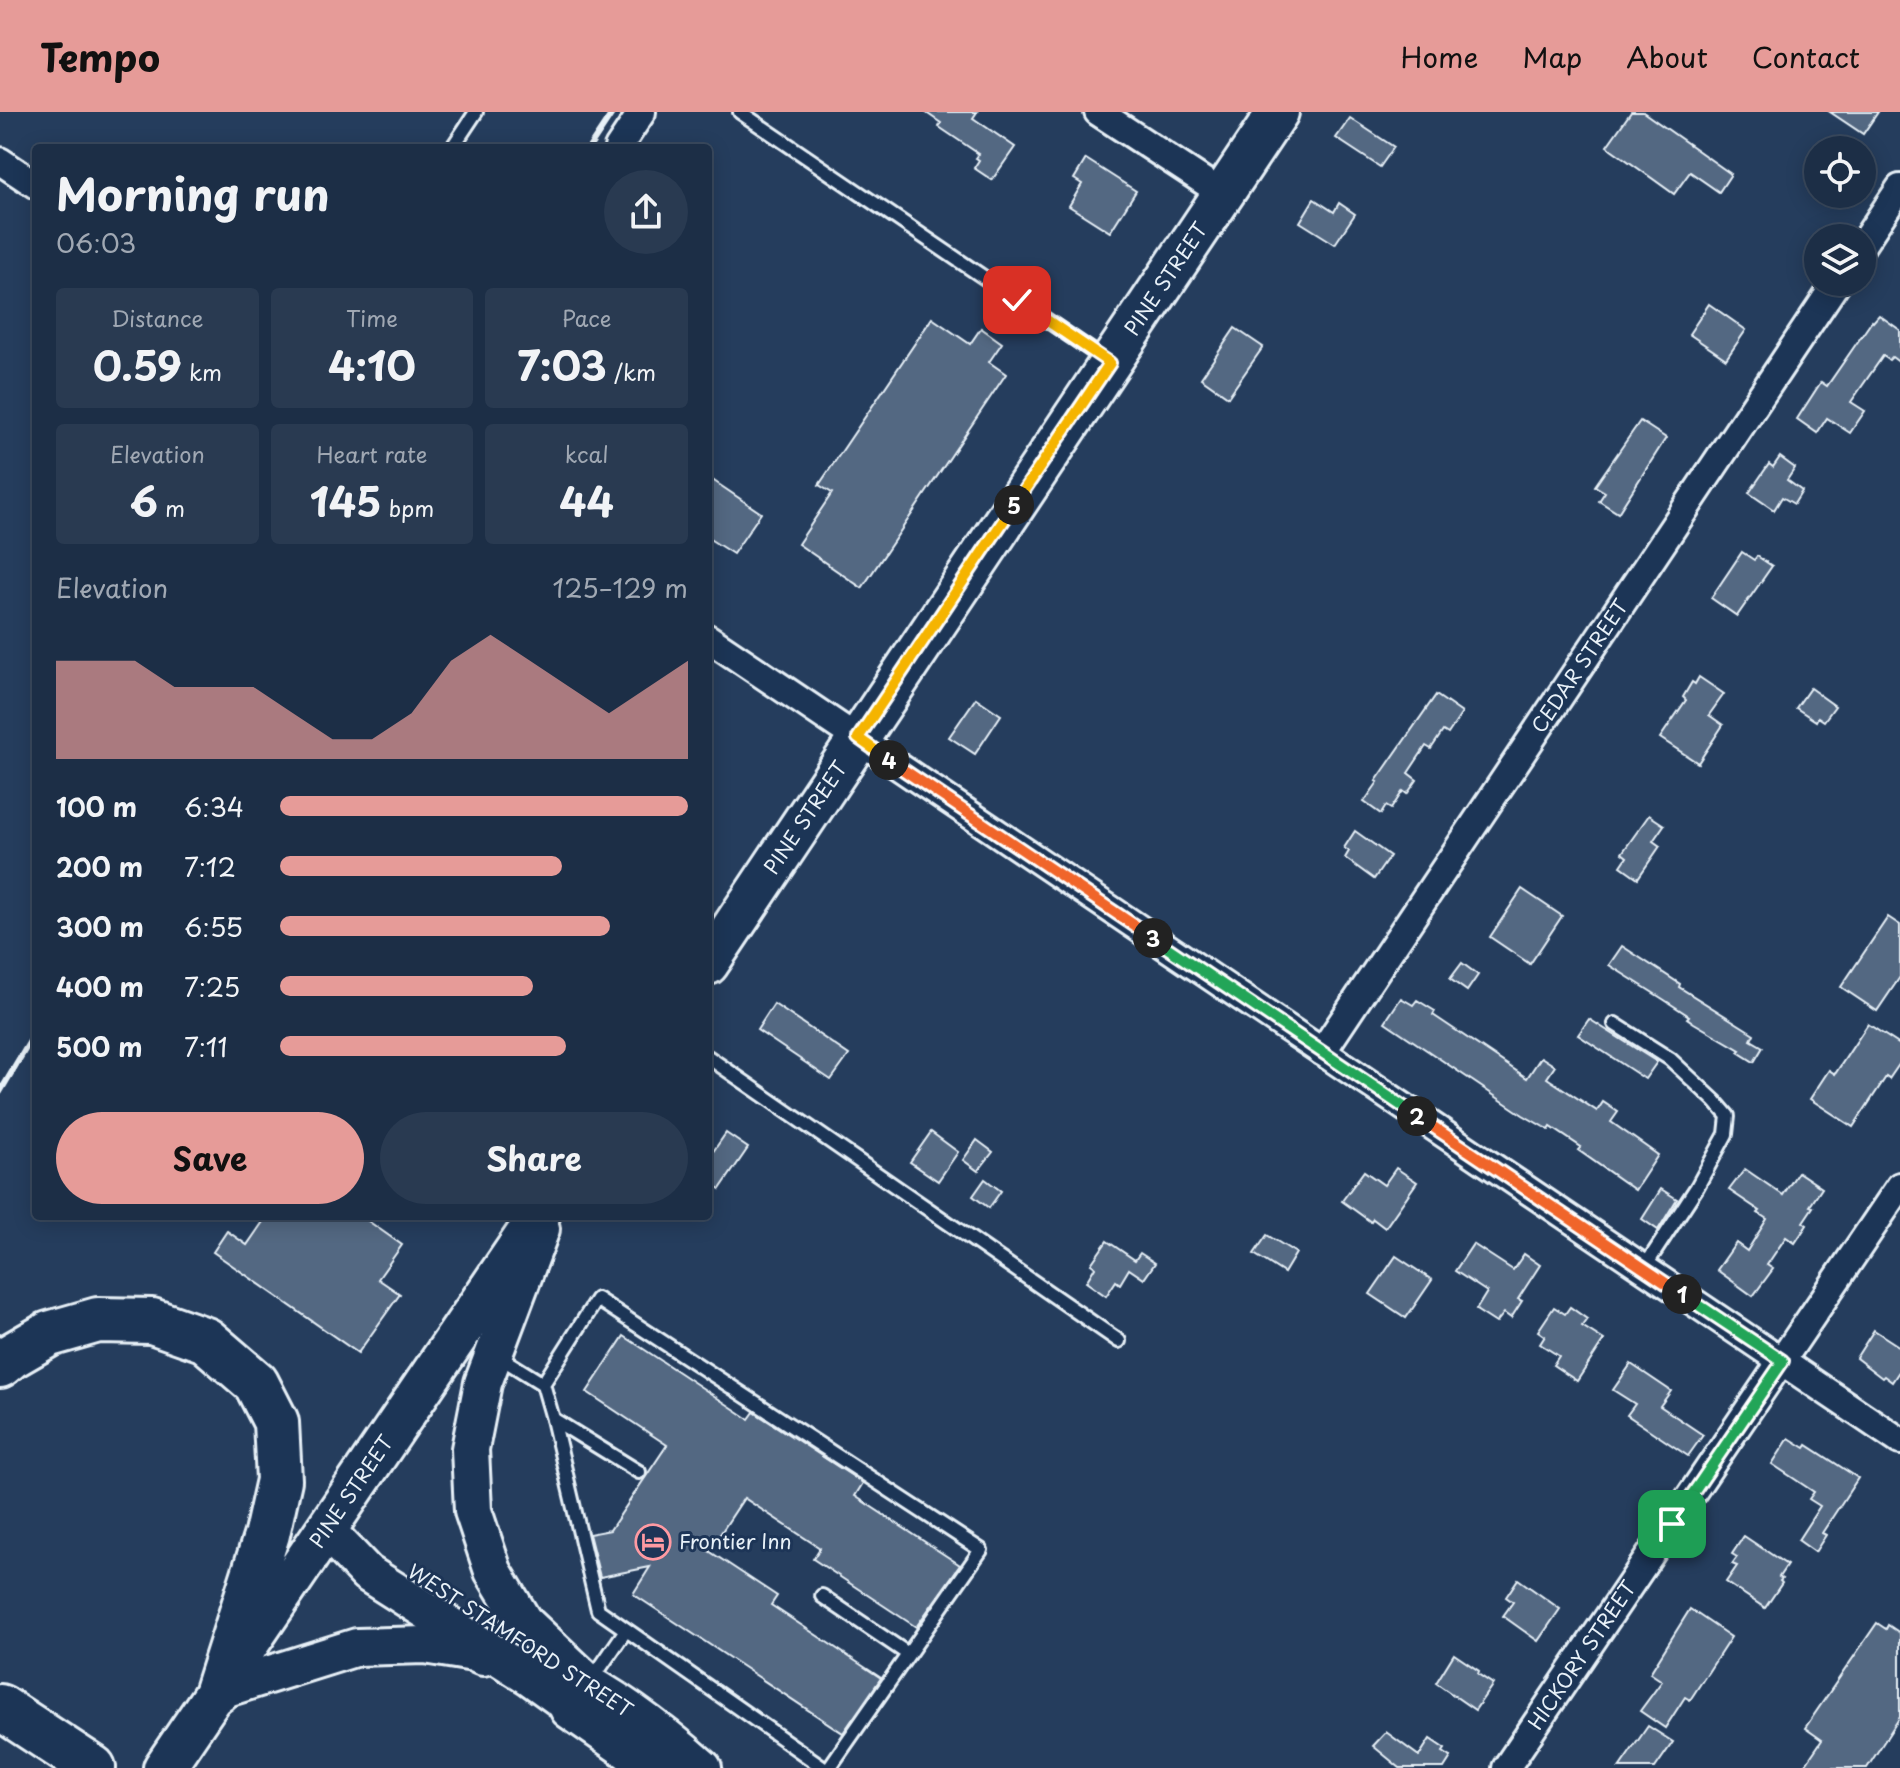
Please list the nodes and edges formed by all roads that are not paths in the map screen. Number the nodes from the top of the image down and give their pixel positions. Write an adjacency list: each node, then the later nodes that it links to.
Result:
1 (476, 112): 6 (lane)
2 (642, 112): 7 (street)
3 (740, 112): 14 (lane)
4 (1098, 112): 11 (street)
5 (1278, 112): 11 (main road, PINE STREET)
6 (455, 144)
7 (621, 144)
8 (0, 161): 9 (street)
9 (32, 182)
10 (1900, 188): 12 (street)
11 (1223, 194): 14 (main road, PINE STREET)
12 (1876, 224)
13 (1828, 296): 19 (street, CEDAR STREET)
14 (1110, 363): 16 (main road, PINE STREET)
15 (712, 641): 16 (street)
16 (858, 738): 17 (main road, PINE STREET); 19 (street)
17 (712, 958)
18 (1615, 1024): 24 (lane)
19 (1322, 1052): 24 (street)
20 (712, 1060): 25 (lane)
21 (1900, 1186): 27 (street, HICKORY STREET)
22 (536, 1220): 33 (main road, PINE STREET)
23 (544, 1220): 26 (main road)
24 (1644, 1268): 27 (street)
25 (1119, 1341)
26 (494, 1354): 29 (lane); 39 (main road)
27 (1783, 1361): 31 (street); 46 (street, HICKORY STREET)
28 (0, 1365): 38 (highway)
29 (543, 1384): 30 (lane); 36 (lane)
30 (553, 1419): 32 (lane); 35 (lane)
31 (1900, 1441)
32 (639, 1472)
33 (327, 1531): 37 (main road); 38 (main road, PINE STREET); 39 (main road, WEST STAMFORD STREET)
34 (822, 1596): 36 (lane)
35 (626, 1630): 39 (lane); 45 (lane)
36 (908, 1654): 45 (lane)
37 (529, 1676): 38 (main road); 39 (main road)
38 (217, 1691): 42 (main road, PINE STREET)
39 (581, 1695): 43 (highway); 44 (main road, WEST STAMFORD STREET)
40 (0, 1707): 41 (highway)
41 (78, 1758)
42 (164, 1768)
43 (657, 1768)
44 (703, 1768)
45 (826, 1768)
46 (1506, 1768)

